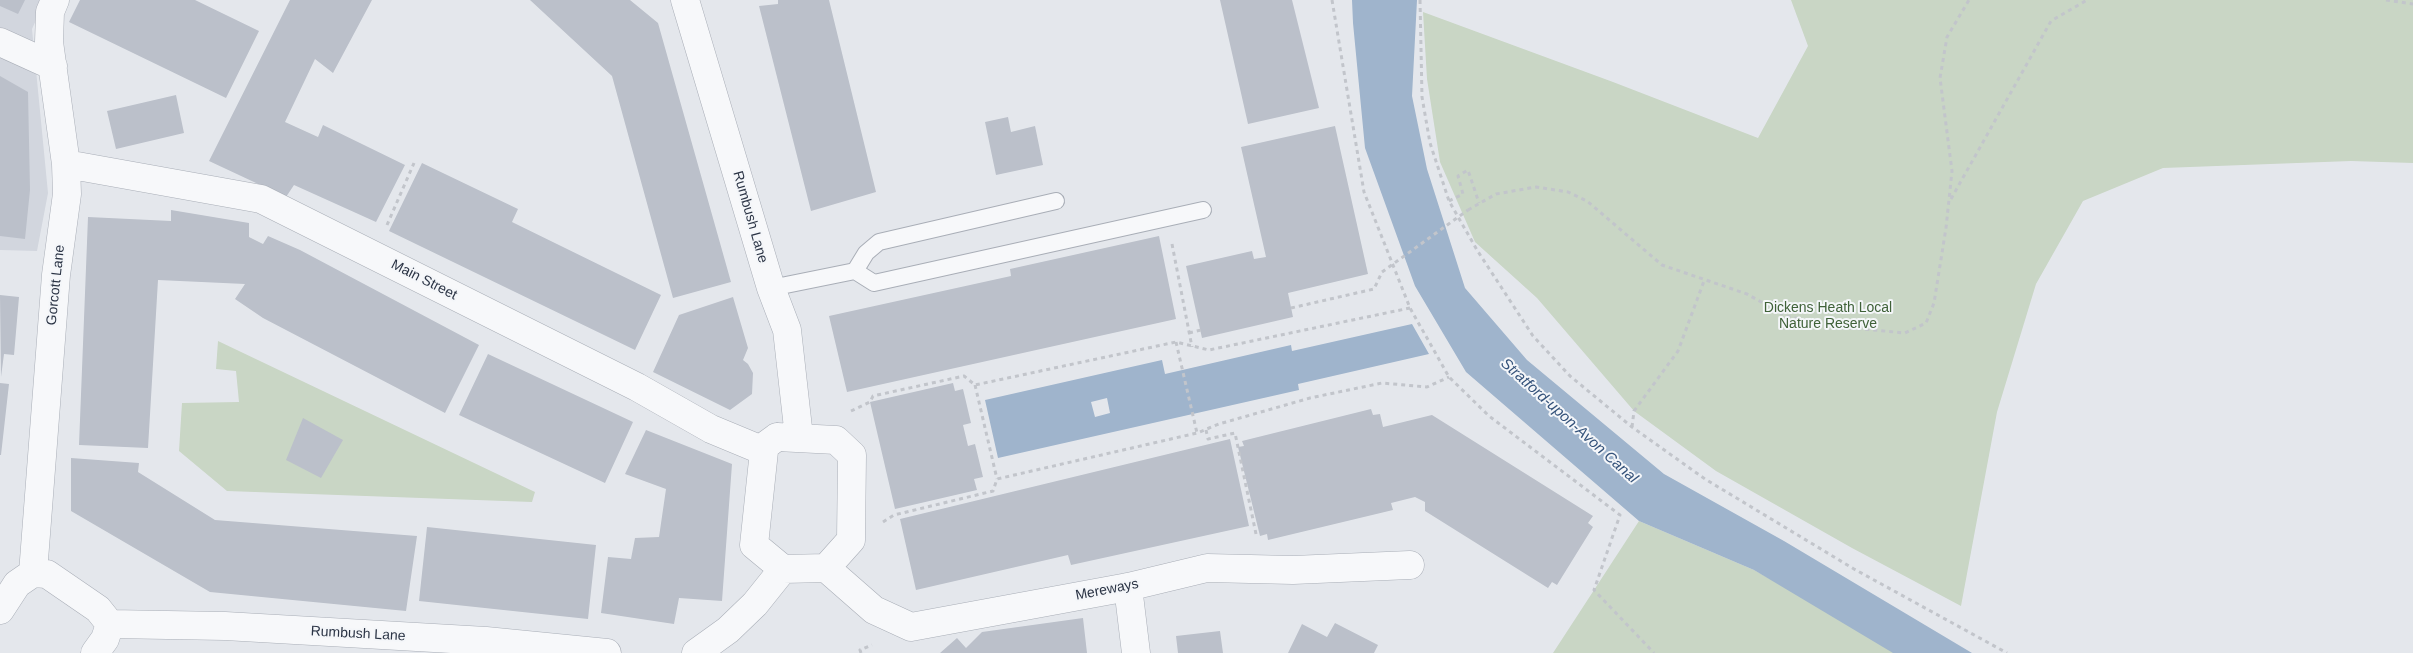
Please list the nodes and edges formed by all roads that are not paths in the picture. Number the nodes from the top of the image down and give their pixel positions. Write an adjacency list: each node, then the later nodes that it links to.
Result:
1 (55, 0): 4 (street, Gorcott Lane)
2 (685, 0): 9 (street, Rumbush Lane)
3 (0, 42): 4 (street)
4 (52, 66): 5 (street, Gorcott Lane)
5 (66, 164): 11 (street, Main Street); 15 (street, Gorcott Lane)
6 (1056, 201): 8 (lane)
7 (1203, 210): 8 (lane)
8 (855, 271): 9 (lane)
9 (770, 288): 10 (street, Rumbush Lane)
10 (799, 437): 11 (street); 13 (street)
11 (764, 451): 14 (street)
12 (1410, 565): 16 (street, Mereways)
13 (826, 568): 14 (street); 16 (street, Mereways)
14 (782, 569): 21 (street)
15 (33, 573): 17 (street); 18 (street)
16 (1128, 587): 22 (street)
17 (0, 610)
18 (110, 624): 19 (street); 20 (street, Rumbush Lane)
19 (95, 653)
20 (607, 653)
21 (696, 653)
22 (1136, 653)

